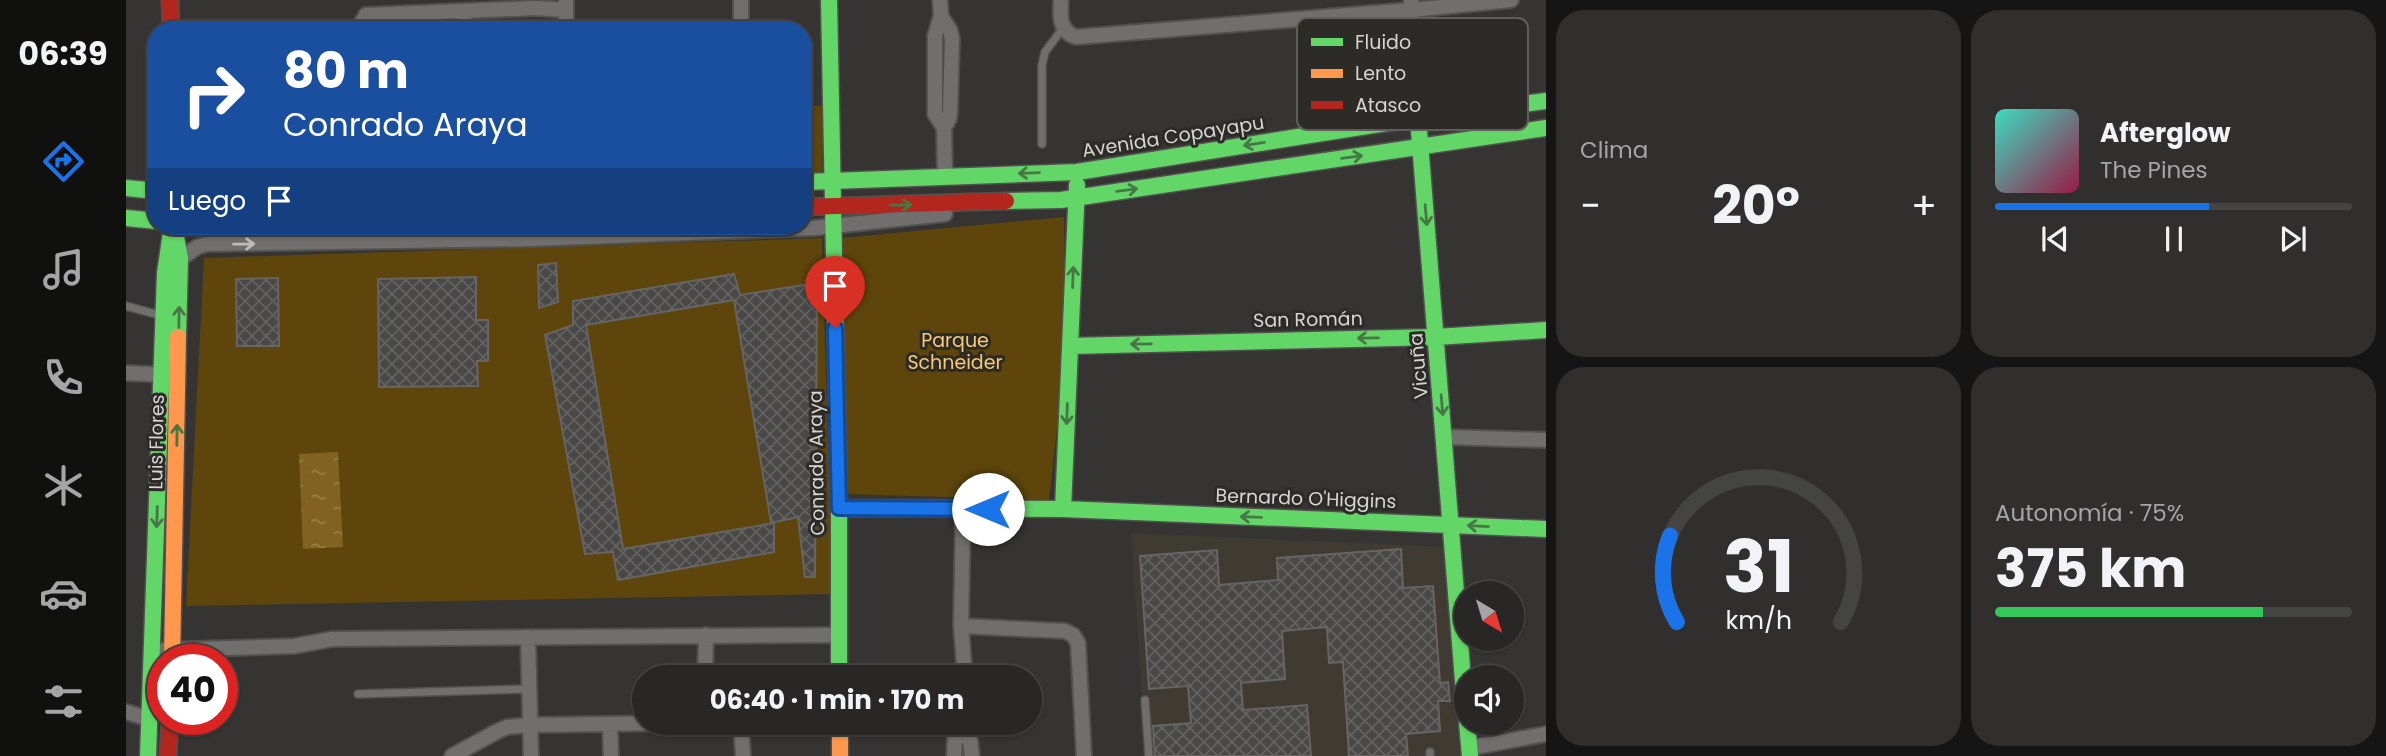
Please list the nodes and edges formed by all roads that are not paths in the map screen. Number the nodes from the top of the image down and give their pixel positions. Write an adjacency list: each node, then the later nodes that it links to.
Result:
1 (170, 0): 12 (main road)
2 (741, 0): 14 (street)
3 (829, 0): 26 (main road, Conrado Araya)
4 (940, 0): 25 (street)
5 (1061, 0): 15 (street)
6 (1511, 0): 9 (street)
7 (536, 4): 8 (street); 11 (street)
8 (566, 5)
9 (1411, 5): 15 (street)
10 (372, 10): 11 (street)
11 (464, 12): 13 (street)
12 (171, 21)
13 (464, 21)
14 (741, 21)
15 (1063, 27): 22 (lane)
16 (1546, 101): 17 (main road, Avenida Copayapu)
17 (1528, 103)
18 (1546, 128): 23 (main road)
19 (1342, 130): 24 (main road, Avenida Copayapu, one-way to 24)
20 (1419, 130): 23 (main road, Vicuña)
21 (1436, 130): 23 (main road)
22 (1042, 144)
23 (1420, 147): 30 (main road, one-way to 23); 46 (main road, Vicuña, one-way to 46)
24 (1077, 172): 25 (main road, Avenida Copayapu, one-way to 25); 30 (main road)
25 (945, 176): 26 (main road, Avenida Copayapu)
26 (832, 181): 27 (main road, Avenida Copayapu); 31 (main road, Conrado Araya)
27 (812, 182)
28 (126, 188): 29 (main road)
29 (147, 190)
30 (1068, 199): 31 (main road, one-way to 30); 35 (street); 47 (main road, one-way to 30)
31 (832, 206): 32 (main road); 35 (main road, Conrado Araya)
32 (812, 207)
33 (126, 218): 34 (main road)
34 (147, 220)
35 (832, 227): 36 (street); 53 (main road, Conrado Araya)
36 (812, 228)
37 (171, 235): 44 (main road, Luis Flores)
38 (175, 235): 42 (main road, Luis Flores)
39 (452, 235): 41 (street)
40 (633, 235): 41 (street)
41 (470, 239): 42 (street, one-way to 41)
42 (180, 259): 50 (main road, Luis Flores, one-way to 42)
43 (126, 306): 44 (lane)
44 (163, 316): 49 (main road, Luis Flores)
45 (1546, 330): 46 (main road, San Román)
46 (1436, 337): 47 (main road, San Román, one-way to 47); 51 (main road, Vicuña, one-way to 51)
47 (1070, 346): 55 (main road, one-way to 55)
48 (126, 373): 49 (street)
49 (161, 375): 50 (street); 62 (main road, Luis Flores, one-way to 62)
50 (178, 376): 63 (main road, Luis Flores, one-way to 50)
51 (1445, 437): 52 (street); 56 (main road, Vicuña)
52 (1546, 440)
53 (839, 508): 54 (main road, Bernardo O'Higgins); 60 (main road, Conrado Araya)
54 (962, 509): 55 (main road, Bernardo O'Higgins); 58 (street)
55 (1063, 509): 56 (main road, Bernardo O'Higgins, one-way to 55)
56 (1451, 525): 57 (main road, Bernardo O'Higgins, one-way to 56); 68 (main road, Vicuña)
57 (1546, 529)
58 (961, 626): 67 (street); 94 (street)
59 (706, 635): 60 (street); 61 (street); 65 (street)
60 (839, 635): 66 (main road, Conrado Araya)
61 (528, 637): 64 (street); 69 (street)
62 (153, 644)
63 (172, 644)
64 (238, 650)
65 (705, 665)
66 (839, 665)
67 (963, 665)
68 (1462, 665)
69 (529, 689): 70 (lane); 75 (street)
70 (358, 694)
71 (1145, 700): 95 (lane)
72 (126, 712): 73 (street)
73 (147, 718)
74 (632, 724): 76 (street)
75 (530, 725): 76 (street); 87 (street); 88 (street)
76 (610, 725): 89 (street)
77 (1546, 734): 84 (street)
78 (149, 735): 85 (main road, Luis Flores)
79 (169, 735): 86 (main road)
80 (742, 735): 90 (street)
81 (840, 735): 91 (main road)
82 (958, 735): 92 (street)
83 (969, 735): 93 (street)
84 (1469, 752)
85 (148, 756)
86 (168, 756)
87 (452, 756)
88 (531, 756)
89 (611, 756)
90 (743, 756)
91 (840, 756)
92 (954, 756)
93 (972, 756)
94 (1084, 756)
95 (1149, 756)

